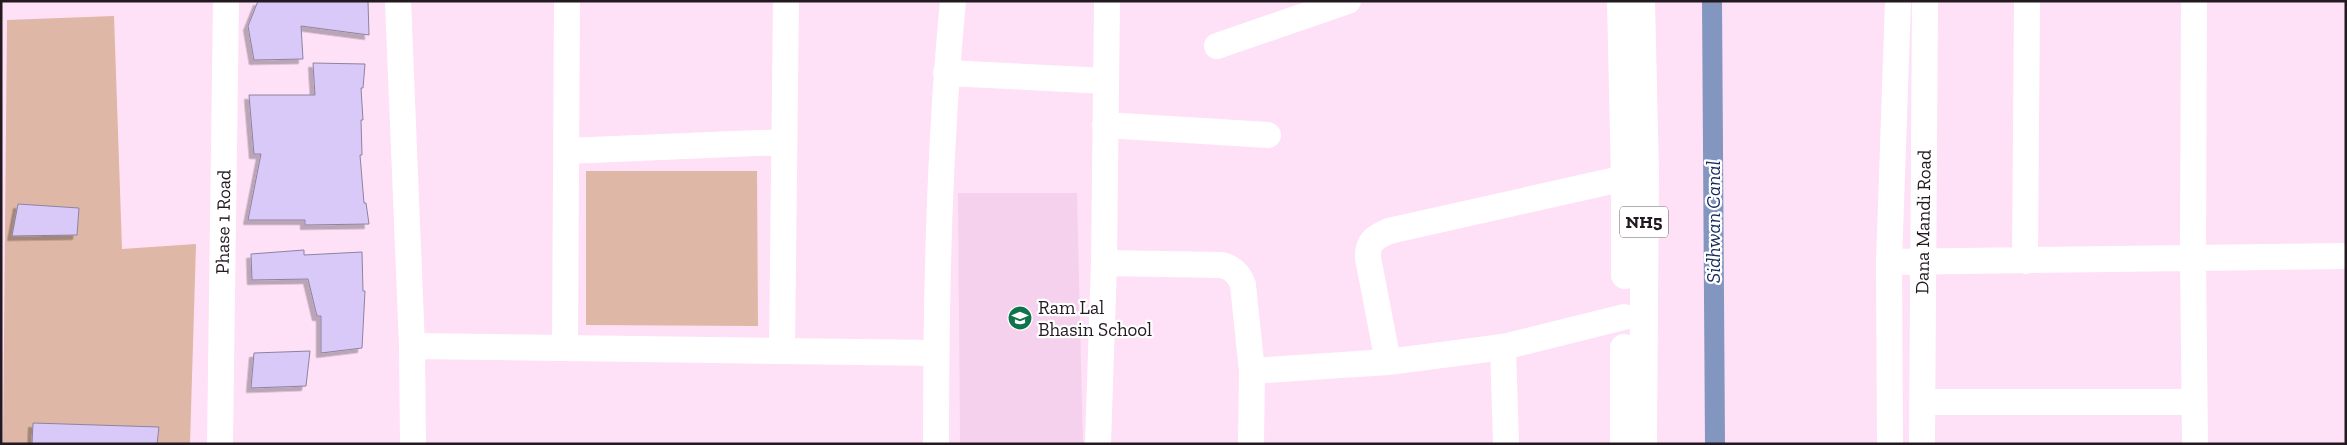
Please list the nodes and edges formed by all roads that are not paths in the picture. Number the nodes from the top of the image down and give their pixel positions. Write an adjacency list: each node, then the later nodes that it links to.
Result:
1 (226, 1): 38 (street, Phase 1 Road)
2 (398, 1): 29 (street)
3 (567, 1): 20 (street)
4 (786, 1): 19 (street)
5 (953, 1): 15 (street)
6 (1107, 1): 16 (street)
7 (1348, 1): 14 (street)
8 (1622, 1): 21 (highway, NH5)
9 (1641, 1): 45 (highway, NH5)
10 (1898, 1): 26 (street)
11 (1925, 1): 27 (street, Dana Mandi Road)
12 (2027, 1): 24 (street)
13 (2194, 1): 23 (street)
14 (1217, 46)
15 (946, 73): 16 (street); 33 (street)
16 (1106, 81): 17 (street)
17 (1106, 125): 18 (street); 25 (street)
18 (1268, 135)
19 (784, 142): 20 (street); 32 (street)
20 (566, 151): 31 (street)
21 (1625, 178): 28 (highway, NH5); 34 (street)
22 (2346, 256): 23 (street)
23 (2193, 259): 24 (street); 37 (street)
24 (2025, 261): 27 (street)
25 (1104, 262): 35 (street); 41 (street)
26 (1889, 262): 27 (street); 46 (street)
27 (1922, 263): 36 (street, Dana Mandi Road)
28 (1624, 317): 30 (street); 44 (highway, NH5)
29 (412, 346): 31 (street); 39 (street)
30 (1503, 347): 34 (street); 43 (street)
31 (565, 348): 32 (street)
32 (782, 351): 33 (street)
33 (936, 354): 40 (street)
34 (1388, 362): 35 (street)
35 (1252, 371): 42 (street)
36 (1922, 402): 37 (street); 47 (street, Dana Mandi Road)
37 (2194, 402): 48 (street)
38 (220, 444)
39 (413, 444)
40 (936, 444)
41 (1098, 444)
42 (1251, 444)
43 (1506, 444)
44 (1624, 444)
45 (1643, 444)
46 (1890, 444)
47 (1922, 444)
48 (2195, 444)

